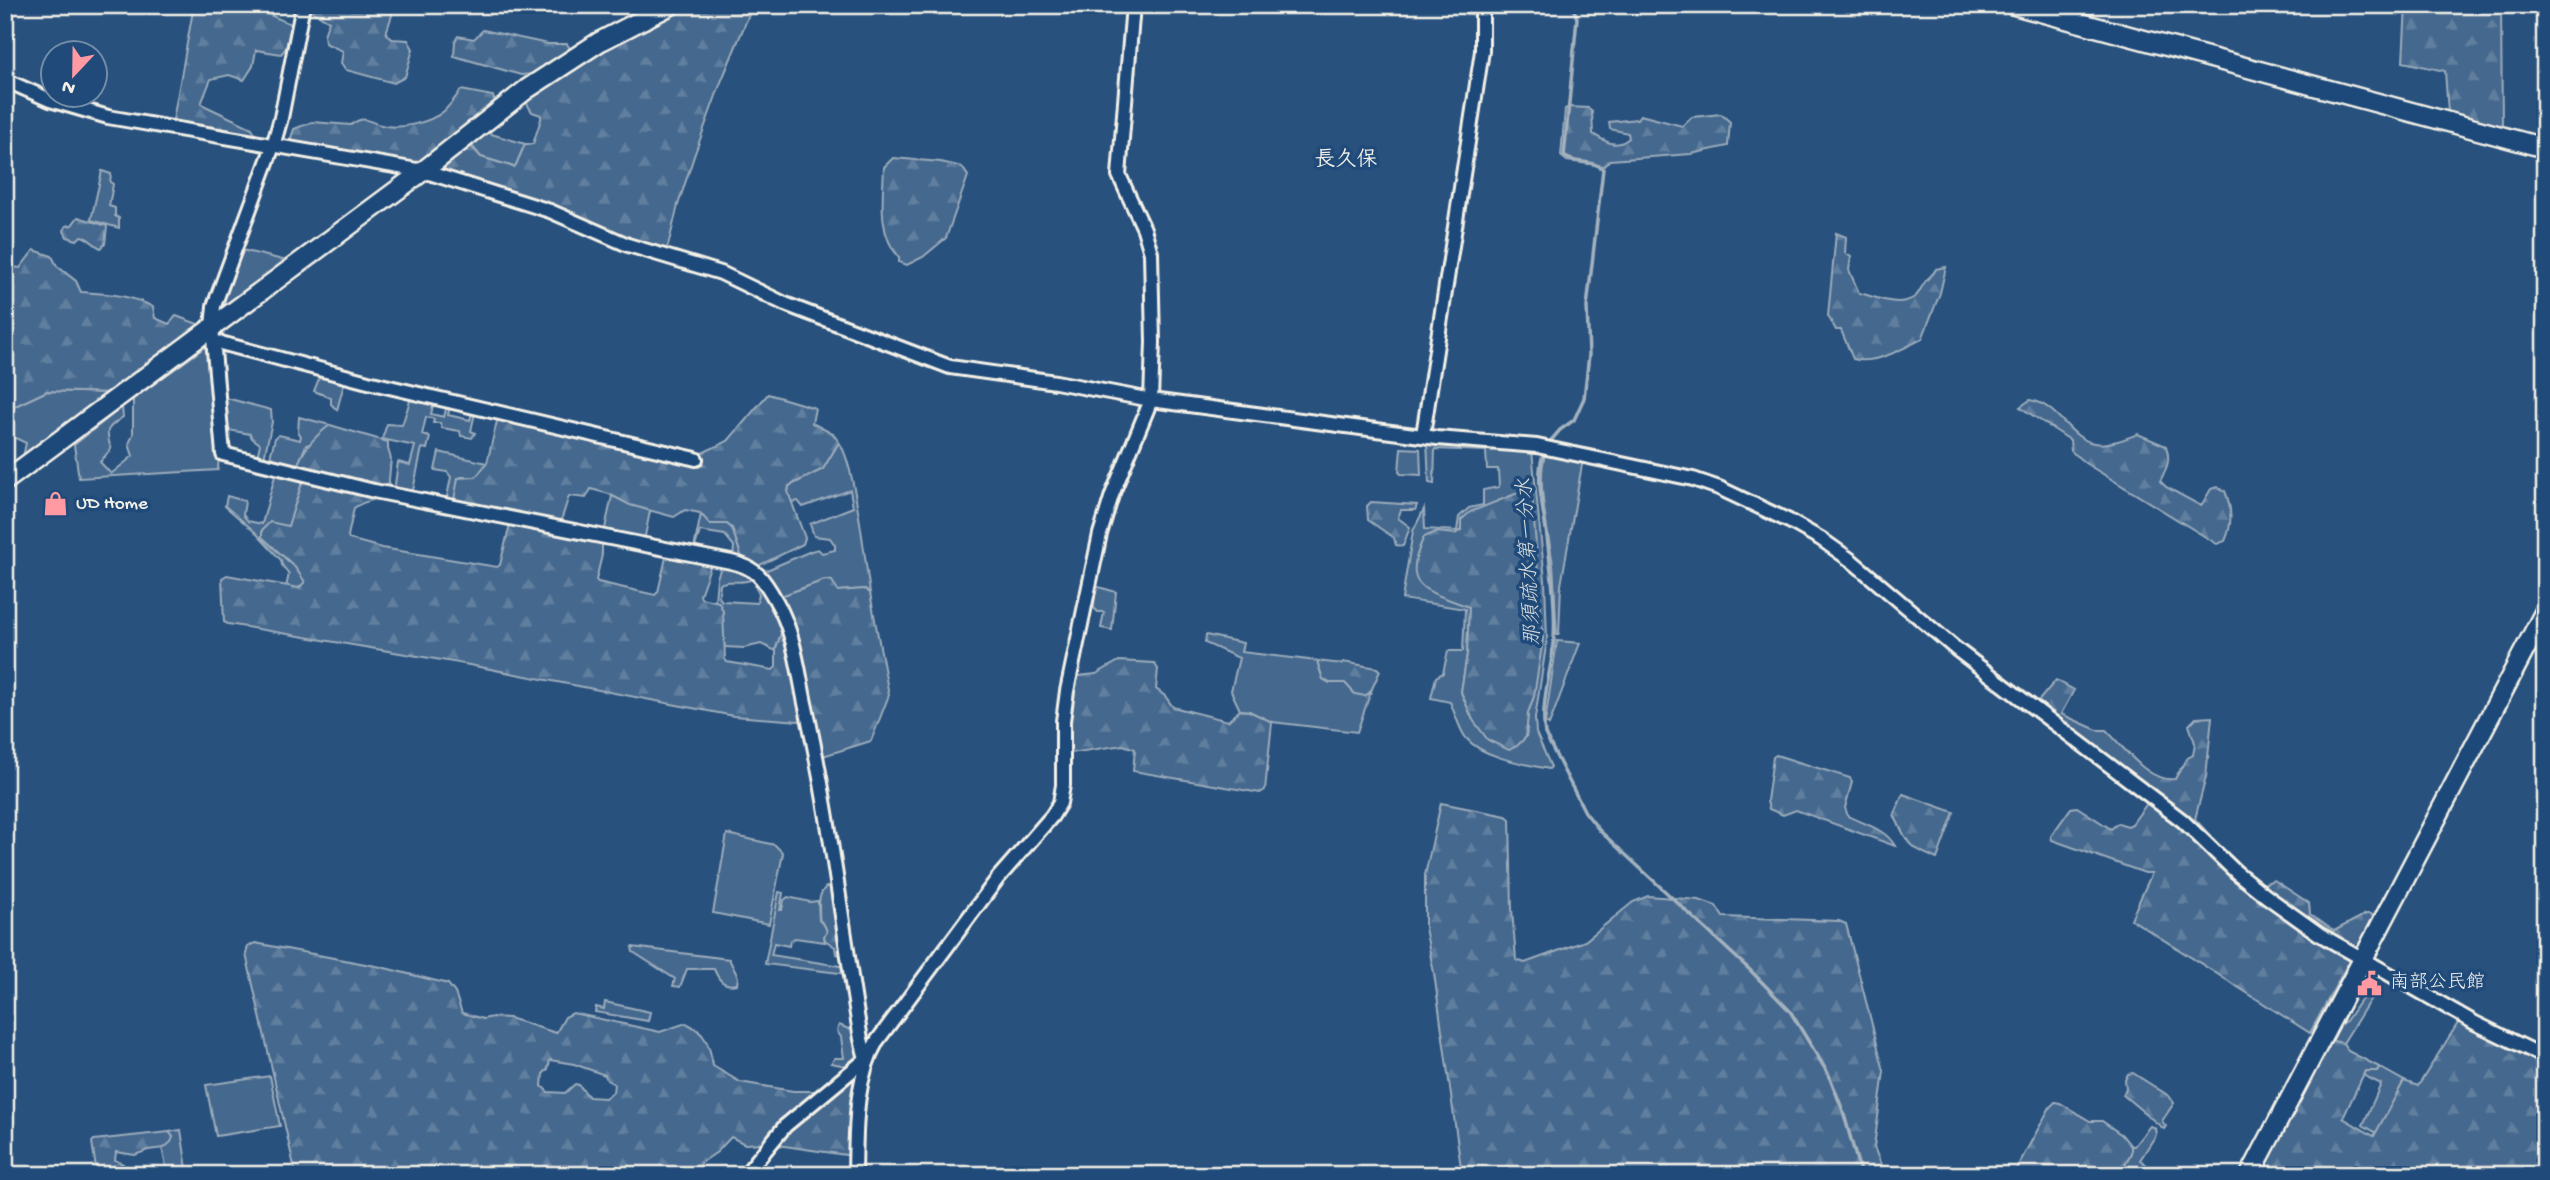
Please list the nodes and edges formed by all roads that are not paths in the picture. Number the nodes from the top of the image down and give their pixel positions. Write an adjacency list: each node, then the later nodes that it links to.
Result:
1 (303, 5): 7 (street)
2 (671, 5): 9 (street)
3 (1133, 5): 11 (street)
4 (1482, 5): 12 (street)
5 (2014, 5): 8 (street)
6 (5, 80): 7 (street)
7 (273, 146): 9 (street); 10 (street)
8 (2545, 148)
9 (423, 171): 10 (street); 11 (street)
10 (212, 334): 13 (street); 14 (street); 18 (street)
11 (1151, 400): 12 (street); 18 (street)
12 (1423, 435): 16 (street)
13 (696, 459)
14 (5, 481)
15 (2545, 611): 16 (street)
16 (2362, 960): 17 (street); 21 (street)
17 (2545, 1057)
18 (866, 1059): 19 (street); 20 (street)
19 (745, 1175)
20 (855, 1175)
21 (2250, 1175)

